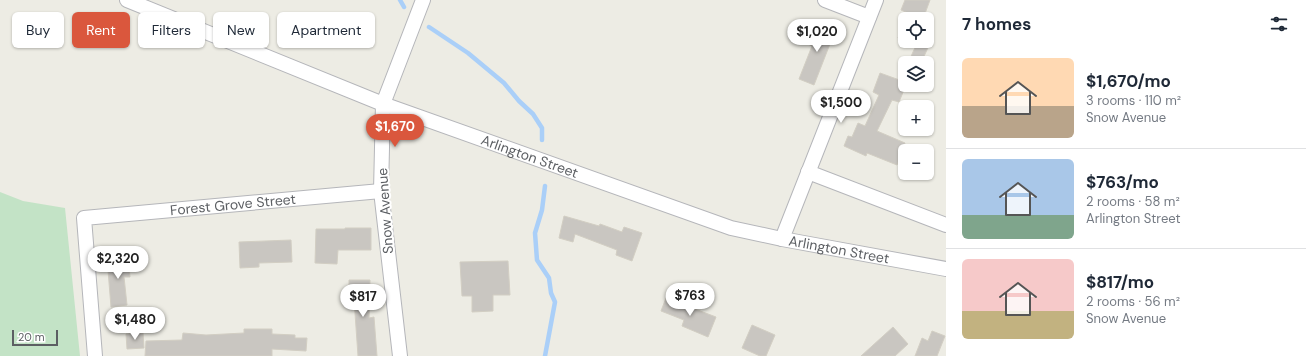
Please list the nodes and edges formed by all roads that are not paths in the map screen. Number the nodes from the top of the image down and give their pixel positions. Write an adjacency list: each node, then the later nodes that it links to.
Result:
1 (127, 0): 6 (street, Arlington Street)
2 (423, 0): 6 (street, Snow Avenue)
3 (825, 0): 5 (street)
4 (876, 0): 5 (street)
5 (869, 17): 7 (street)
6 (383, 104): 8 (street, Snow Avenue); 10 (street, Arlington Street)
7 (808, 172): 9 (street); 10 (street)
8 (381, 191): 12 (street, Forest Grove Street); 13 (street, Snow Avenue)
9 (946, 225)
10 (782, 239): 11 (street, Arlington Street)
11 (946, 269)
12 (95, 356)
13 (400, 356)

